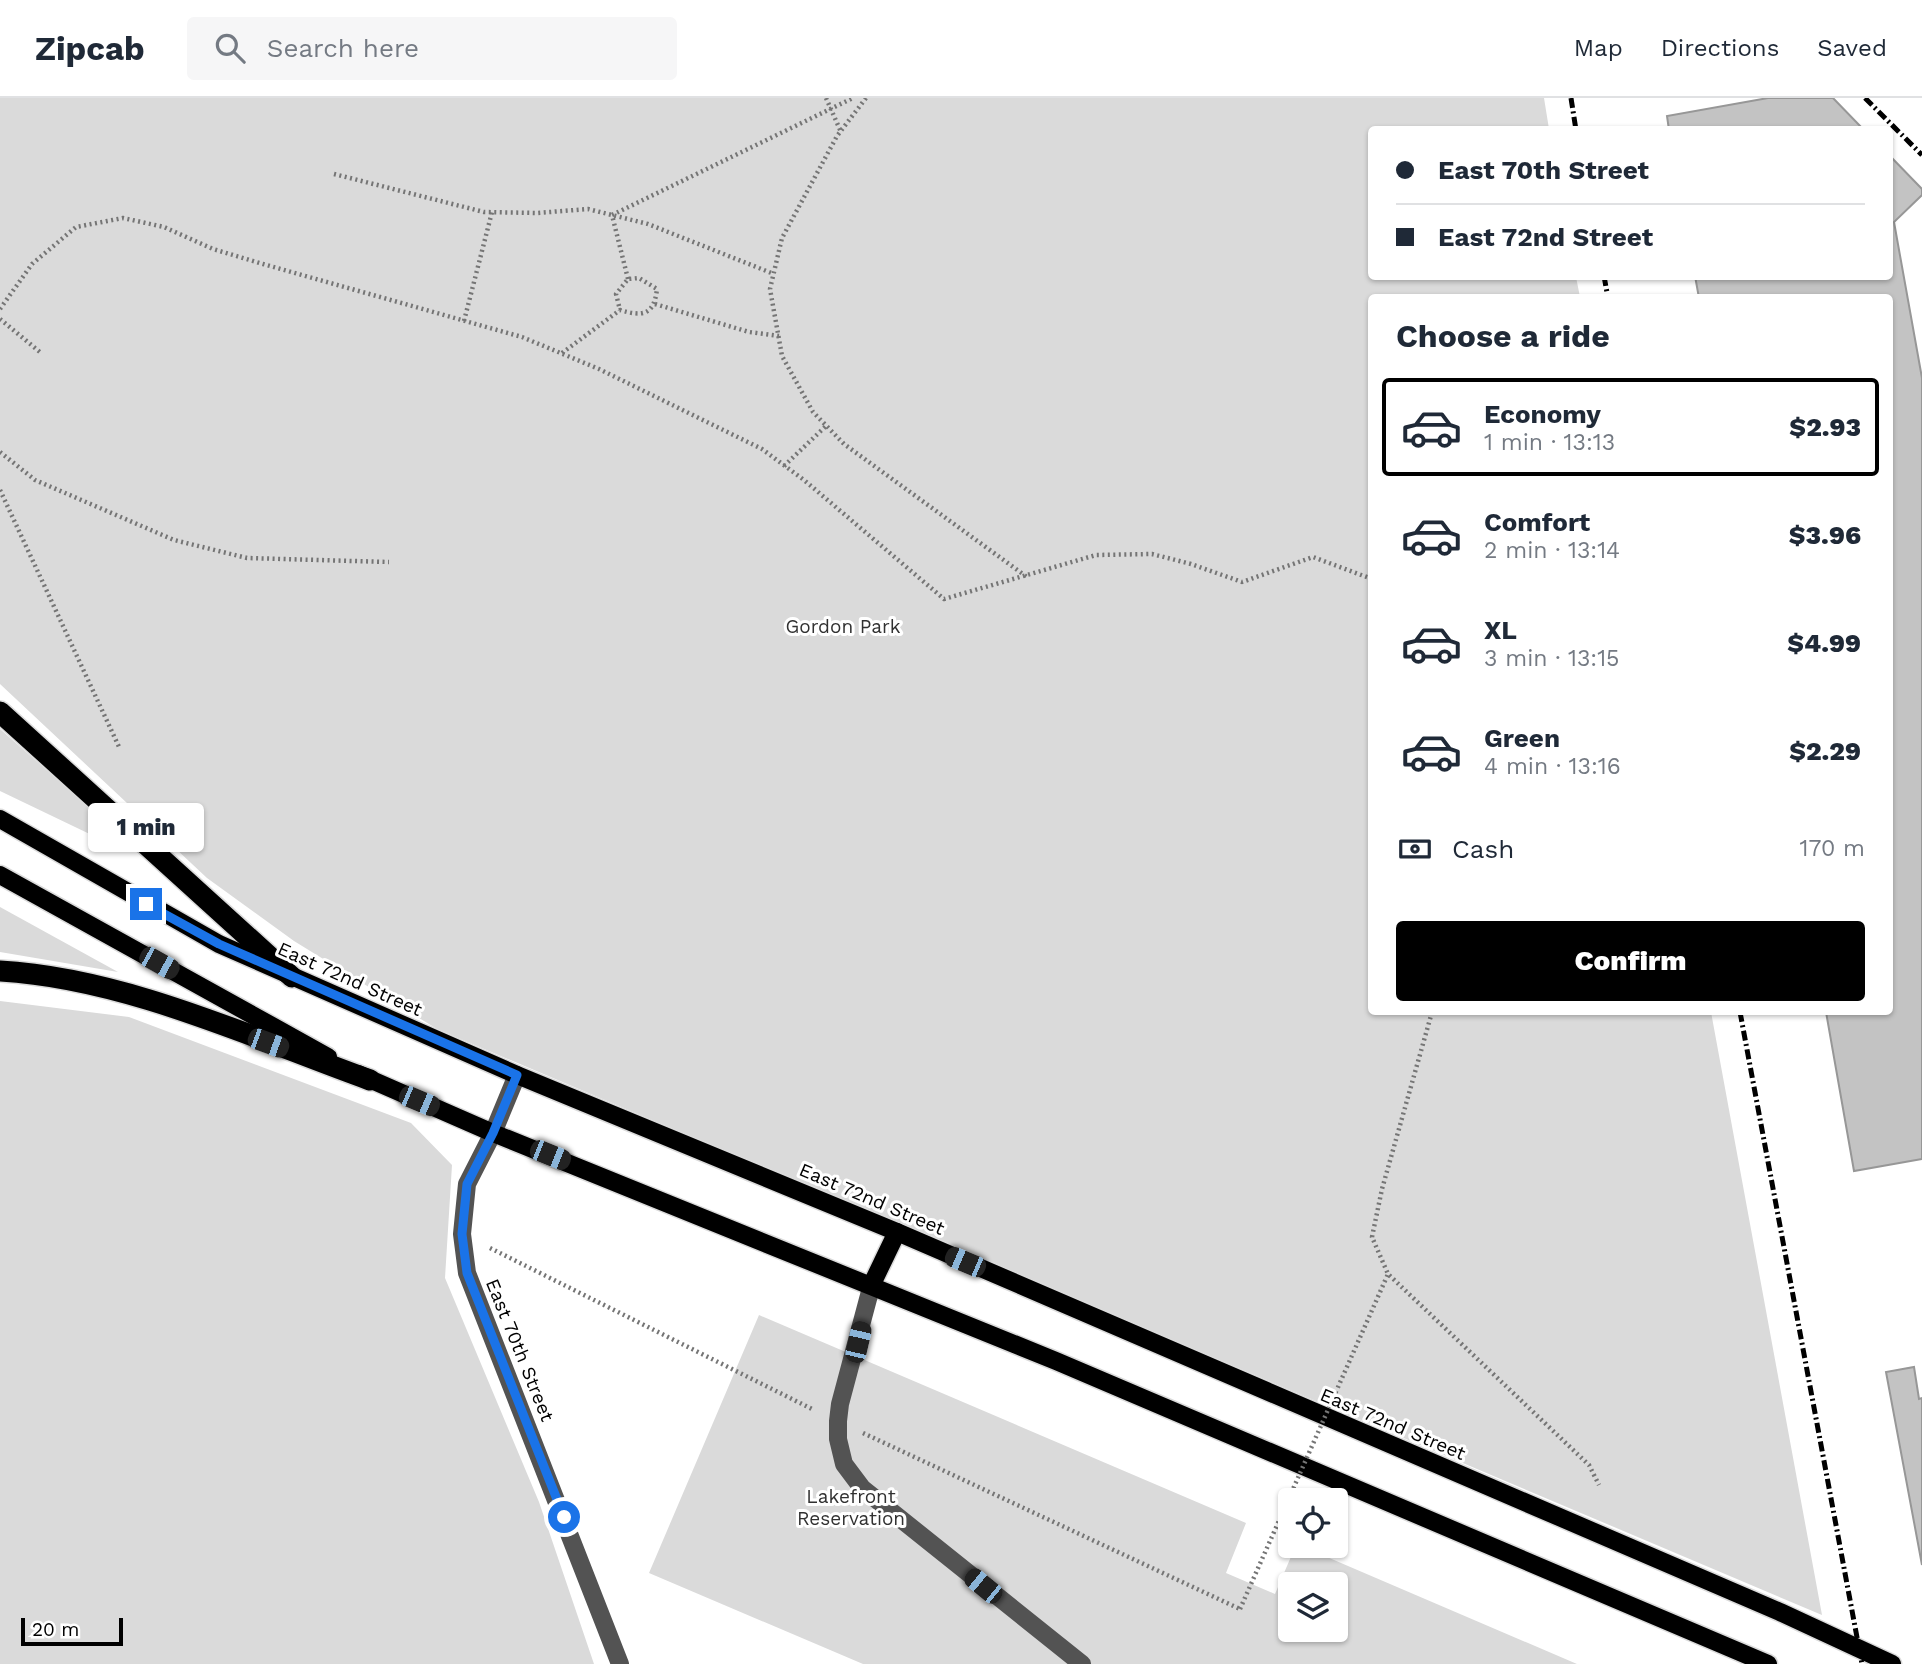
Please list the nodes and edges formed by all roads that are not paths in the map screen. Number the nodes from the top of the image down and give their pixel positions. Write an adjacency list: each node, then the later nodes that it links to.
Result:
1 (0, 712): 5 (highway)
2 (0, 819): 5 (main road, East 72nd Street)
3 (0, 875): 7 (main road)
4 (0, 971): 7 (highway)
5 (292, 977): 6 (main road, East 72nd Street)
6 (517, 1075): 8 (street, East 70th Street); 9 (main road, East 72nd Street)
7 (370, 1080): 8 (main road)
8 (493, 1133): 10 (main road); 11 (street, East 70th Street)
9 (897, 1232): 10 (main road); 14 (main road, East 72nd Street)
10 (872, 1284): 12 (street); 13 (main road)
11 (620, 1664)
12 (1082, 1664)
13 (1768, 1664)
14 (1892, 1664)

